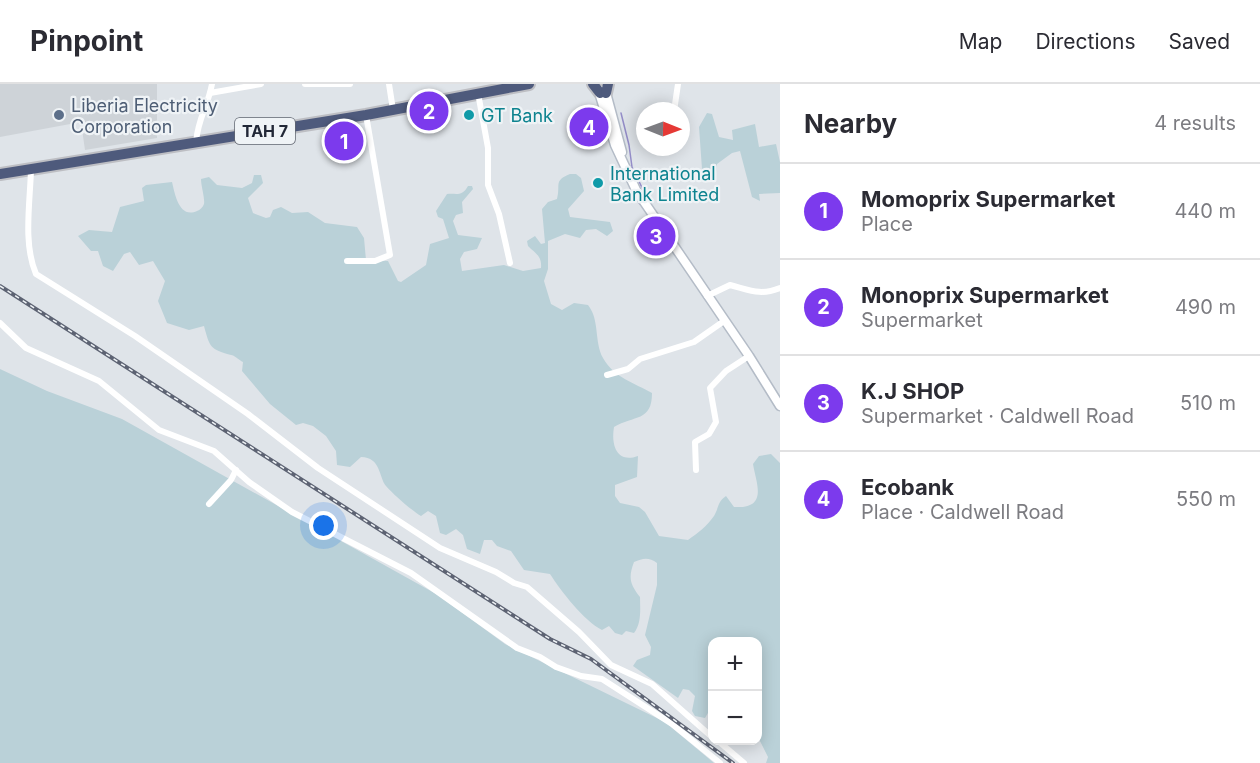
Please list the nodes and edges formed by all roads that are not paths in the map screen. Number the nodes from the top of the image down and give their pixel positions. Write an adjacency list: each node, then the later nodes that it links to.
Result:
1 (212, 84): 11 (street)
2 (261, 84): 8 (street)
3 (305, 84): 4 (street)
4 (350, 84)
5 (389, 84): 14 (street)
6 (529, 84): 9 (highway, TAH 7)
7 (678, 84): 13 (street)
8 (243, 85): 11 (street)
9 (506, 86): 12 (highway, TAH 7)
10 (601, 87): 22 (main road)
11 (210, 93): 16 (street)
12 (478, 93): 14 (highway, TAH 7); 20 (street)
13 (675, 102)
14 (393, 110): 15 (highway, TAH 7)
15 (366, 115): 16 (highway, TAH 7); 19 (street)
16 (196, 142): 17 (highway, TAH 7)
17 (31, 170): 18 (highway, TAH 7); 31 (street)
18 (0, 174)
19 (347, 261)
20 (510, 263)
21 (780, 288): 22 (street)
22 (707, 296): 23 (main road)
23 (724, 321): 25 (main road); 26 (street)
24 (0, 323): 28 (street)
25 (749, 356): 27 (main road); 29 (street)
26 (607, 375)
27 (780, 406)
28 (236, 470): 30 (street); 33 (street)
29 (696, 470)
30 (209, 504)
31 (708, 733)
32 (722, 745): 34 (street)
33 (720, 763)
34 (744, 763)

